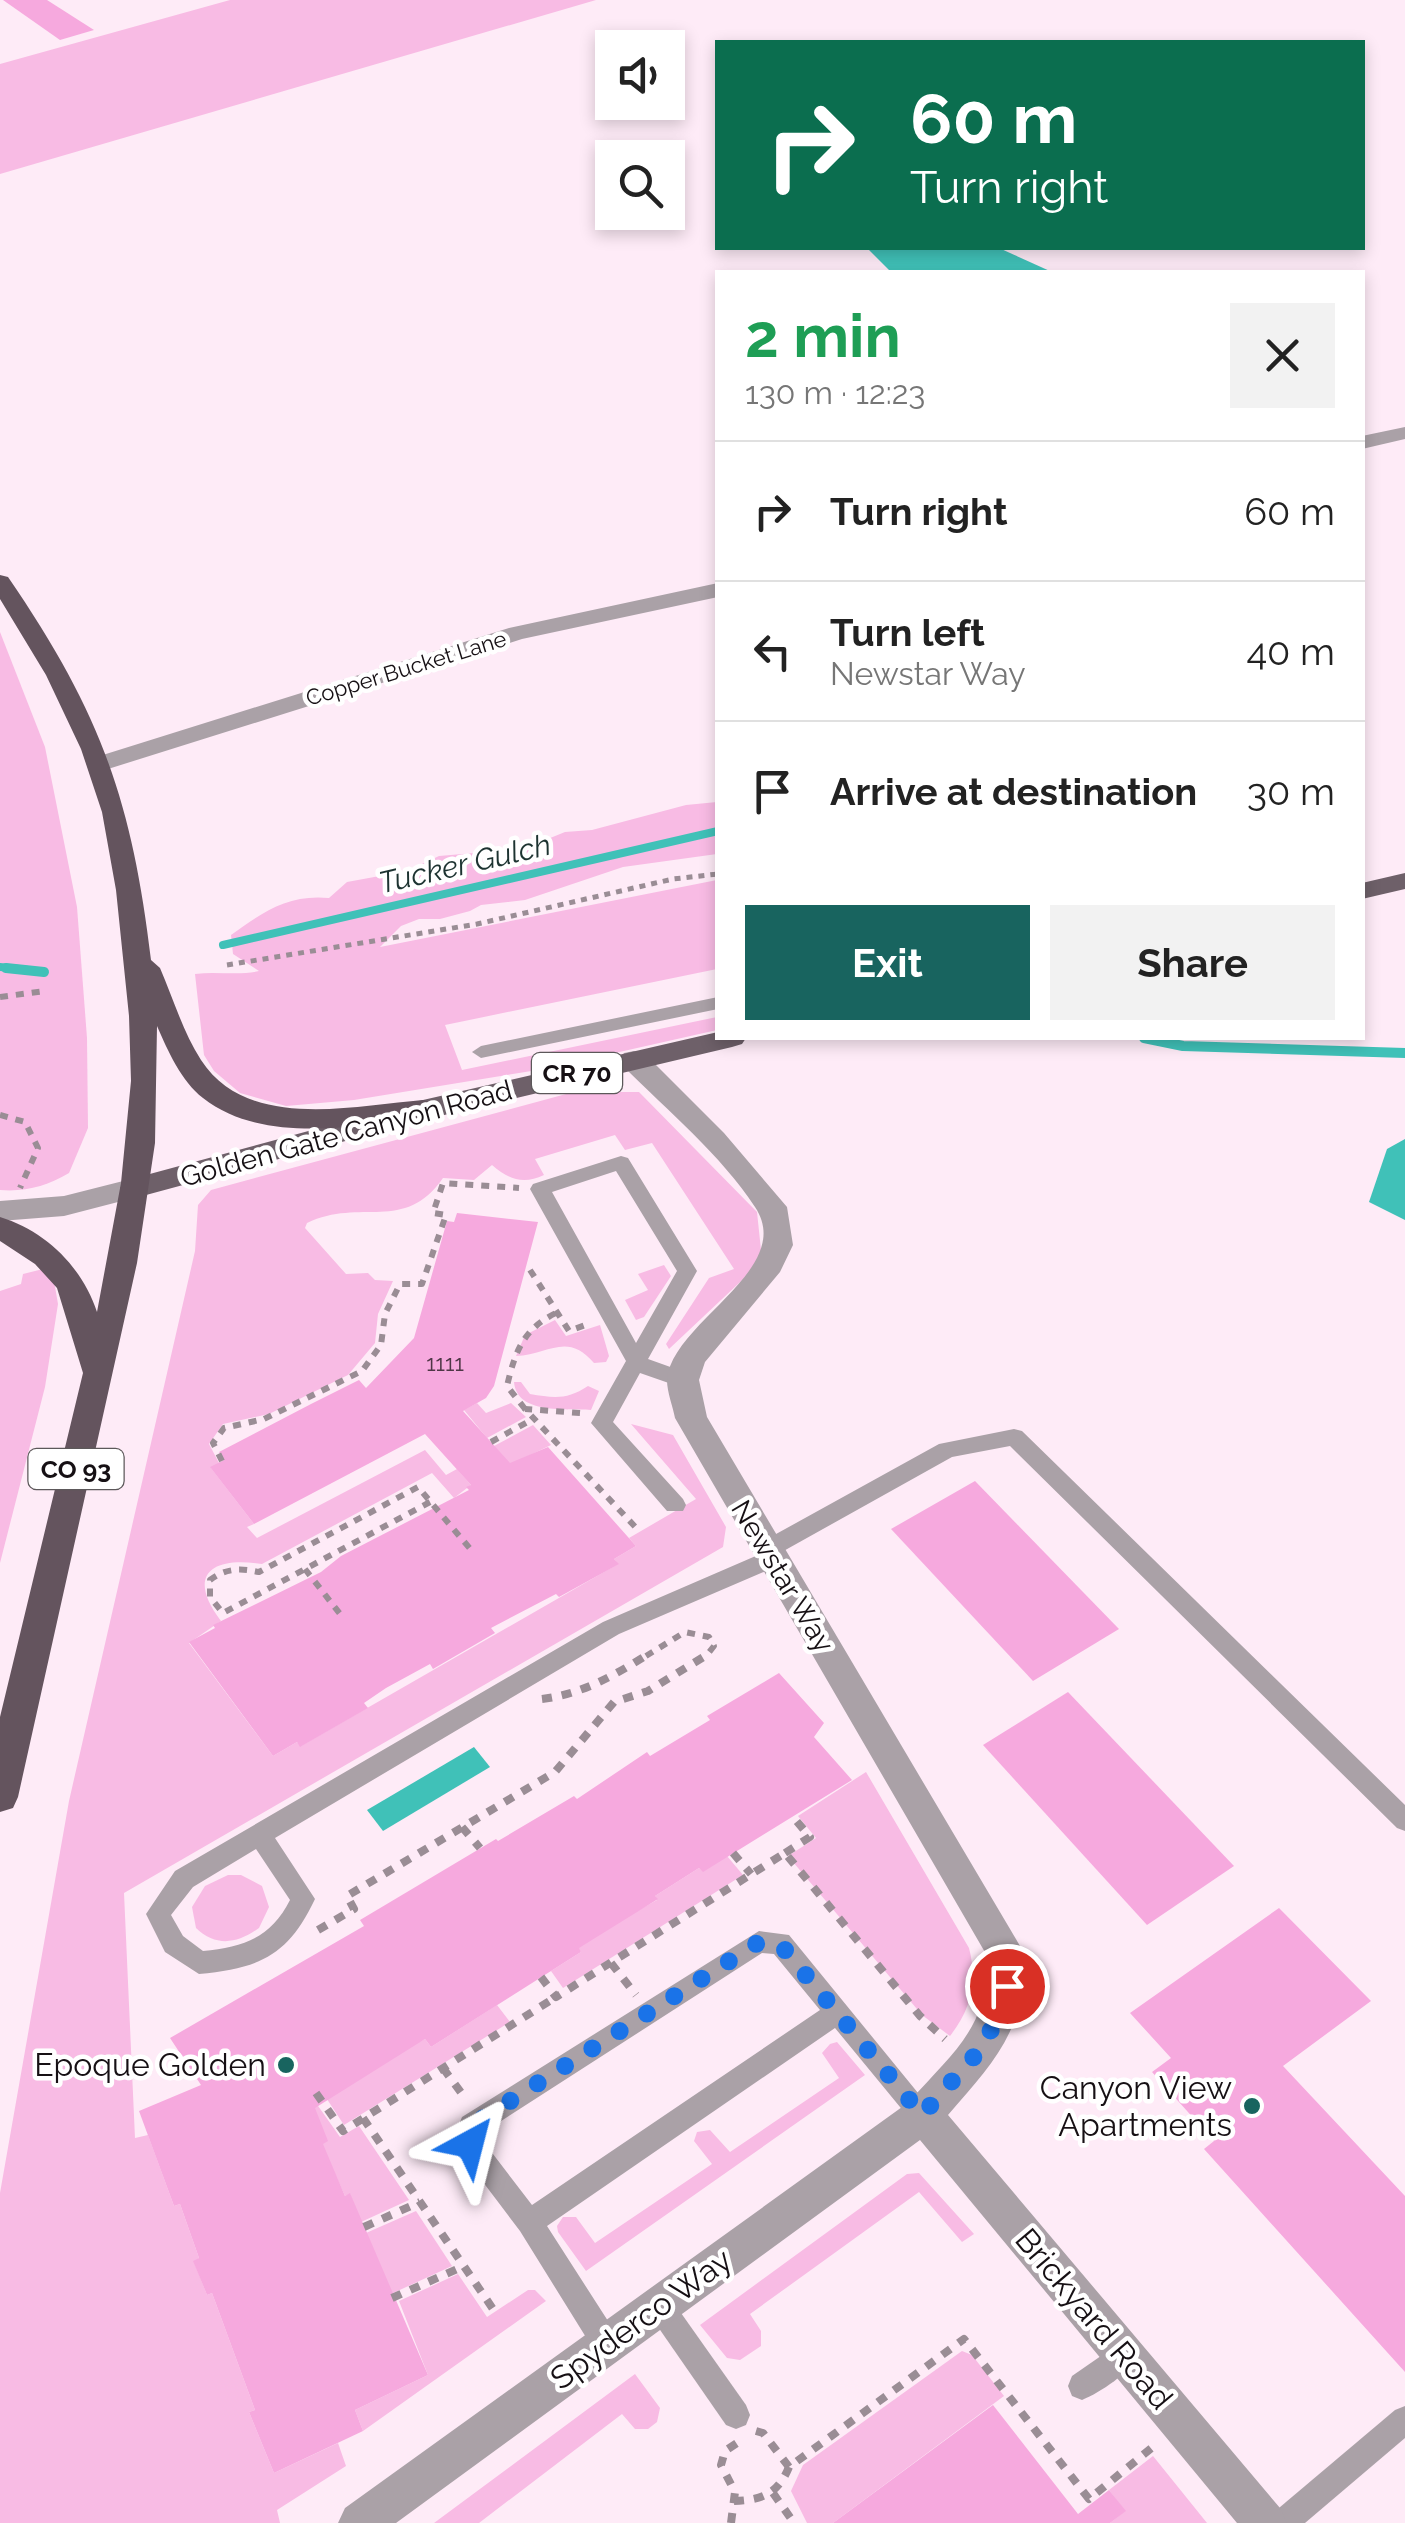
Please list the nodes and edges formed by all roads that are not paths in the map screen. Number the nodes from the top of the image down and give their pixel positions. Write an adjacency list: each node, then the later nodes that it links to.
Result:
1 (1405, 433): 2 (street)
2 (1365, 442)
3 (0, 582): 5 (highway, CO 93)
4 (715, 591): 5 (street, Copper Bucket Lane)
5 (99, 764): 8 (highway, CO 93)
6 (1405, 881): 7 (main road)
7 (1365, 890)
8 (135, 942): 13 (highway); 14 (highway, CO 93)
9 (715, 1004): 11 (lane)
10 (723, 1040): 12 (main road, Golden Gate Canyon Road / CR 70)
11 (481, 1052)
12 (634, 1060): 13 (main road, Golden Gate Canyon Road / CR 70); 18 (street)
13 (423, 1110): 14 (main road, Golden Gate Canyon Road / CR 70)
14 (136, 1188): 15 (street); 17 (highway, CO 93)
15 (3, 1217): 17 (highway)
16 (638, 1364): 16 (lane); 18 (lane); 19 (lane)
17 (98, 1374): 21 (highway, CO 93)
18 (683, 1380): 20 (street, Newstar Way)
19 (675, 1504)
20 (769, 1554): 22 (lane); 23 (lane); 25 (street, Newstar Way)
21 (0, 1797)
22 (1405, 1821)
23 (260, 1836): 23 (lane)
24 (837, 2012): 25 (lane); 26 (lane); 26 (lane)
25 (922, 2115): 27 (street, Spyderco Way); 29 (street, Brickyard Road)
26 (529, 2222): 28 (lane)
27 (659, 2305): 28 (street, Spyderco Way); 31 (lane)
28 (607, 2345): 33 (street, Spyderco Way)
29 (1124, 2354): 30 (lane); 34 (street, Brickyard Road)
30 (1082, 2386)
31 (736, 2415)
32 (1405, 2420): 35 (lane)
33 (360, 2523)
34 (1265, 2523)
35 (1283, 2523)

